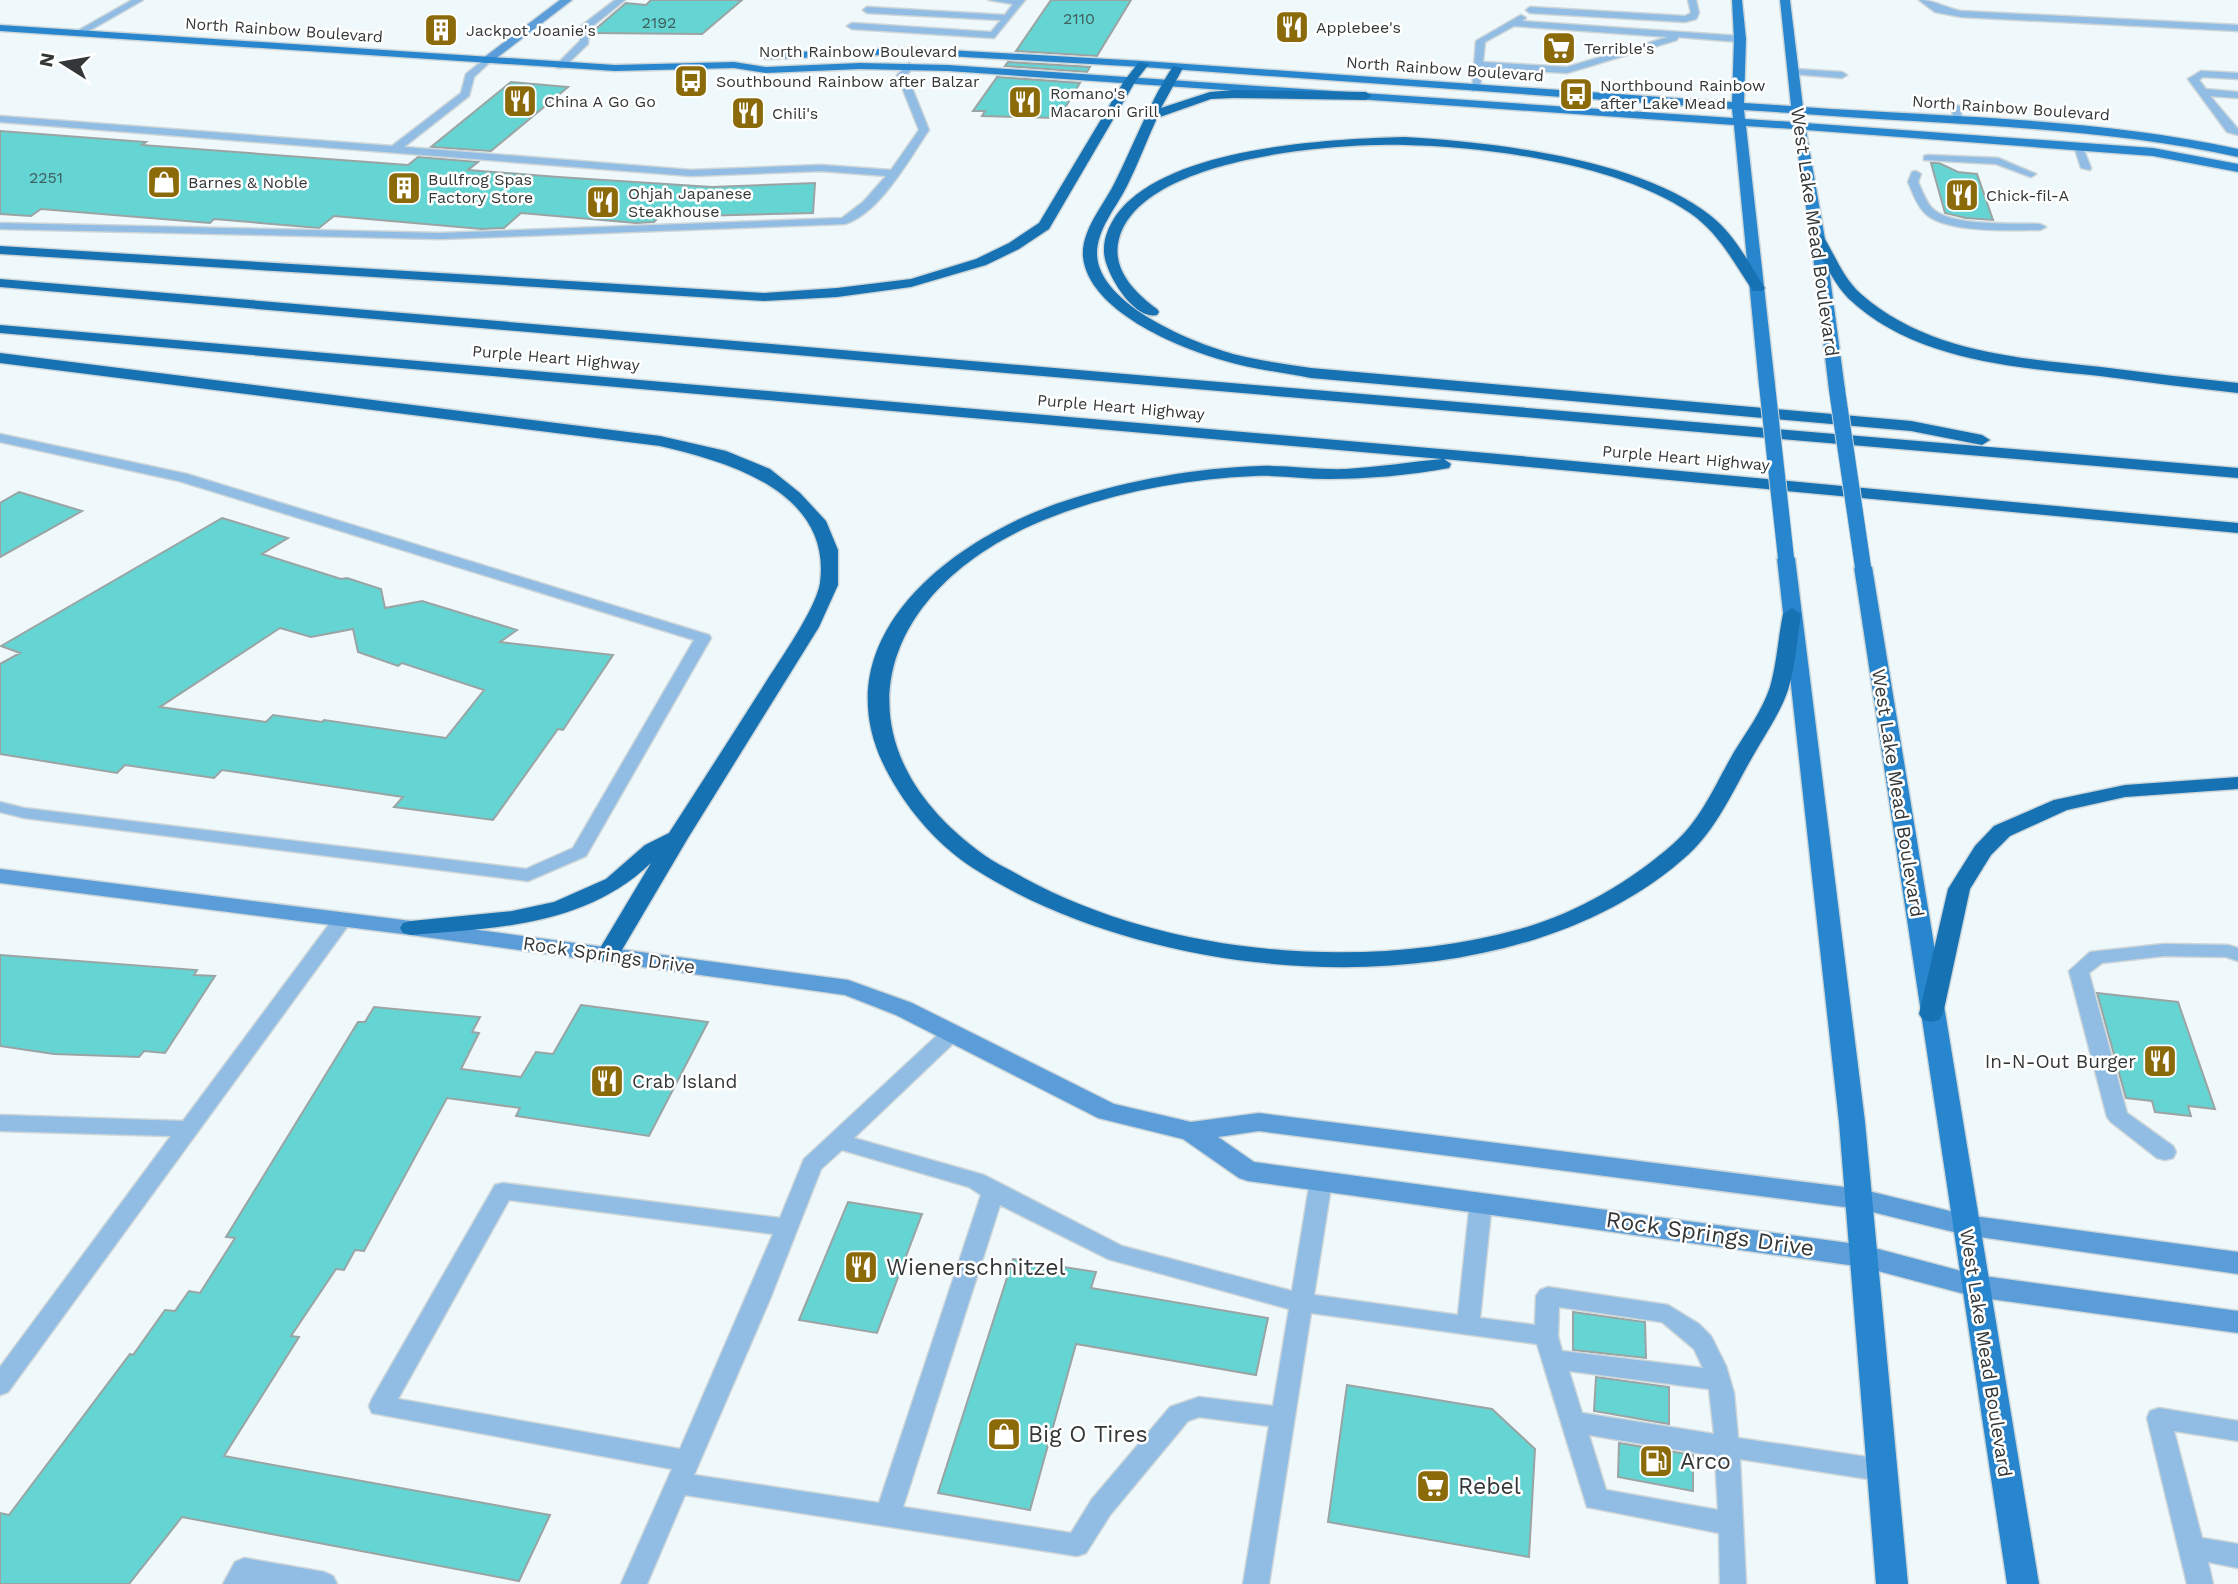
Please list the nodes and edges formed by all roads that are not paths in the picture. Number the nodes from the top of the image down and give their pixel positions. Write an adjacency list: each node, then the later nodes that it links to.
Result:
1 (139, 0): 20 (lane)
2 (567, 0): 24 (main road)
3 (621, 0): 28 (lane)
4 (993, 0): 10 (lane)
5 (1692, 0): 14 (lane)
6 (1737, 0): 23 (main road)
7 (1773, 0): 16 (main road)
8 (1785, 0): 16 (main road, West Lake Mead Boulevard)
9 (1924, 0): 19 (street)
10 (1020, 1): 13 (lane)
11 (1530, 8): 14 (lane); 15 (lane)
12 (867, 10): 13 (lane)
13 (1007, 18): 17 (lane)
14 (1672, 20): 21 (lane)
15 (1512, 23): 21 (lane); 27 (lane)
16 (1788, 23): 31 (main road, West Lake Mead Boulevard)
17 (852, 26)
18 (0, 28): 20 (main road, North Rainbow Boulevard)
19 (2238, 29)
20 (77, 34): 24 (main road, North Rainbow Boulevard)
21 (1672, 34): 22 (lane)
22 (1685, 35): 23 (lane); 27 (lane)
23 (1740, 39): 40 (main road)
24 (486, 61): 28 (main road, North Rainbow Boulevard); 50 (lane)
25 (1143, 64): 26 (main road, North Rainbow Boulevard); 30 (main road, North Rainbow Boulevard); 34 (highway)
26 (734, 65): 28 (main road, North Rainbow Boulevard); 29 (main road, North Rainbow Boulevard)
27 (1479, 65): 36 (lane)
28 (560, 66)
29 (909, 66): 34 (main road, North Rainbow Boulevard); 55 (lane)
30 (1177, 68): 35 (highway); 36 (main road, North Rainbow Boulevard)
31 (1795, 72): 32 (lane); 42 (main road, West Lake Mead Boulevard)
32 (1842, 75)
33 (2238, 76): 37 (lane)
34 (1130, 80): 35 (main road, North Rainbow Boulevard); 61 (highway)
35 (1168, 83): 39 (main road, North Rainbow Boulevard); 43 (highway)
36 (1475, 89): 40 (main road, North Rainbow Boulevard)
37 (2203, 92): 38 (lane); 48 (lane)
38 (2238, 95)
39 (1366, 96): 43 (highway); 46 (main road, North Rainbow Boulevard)
40 (1738, 107): 42 (main road, North Rainbow Boulevard); 46 (main road)
41 (1955, 107): 45 (lane)
42 (1797, 111): 45 (main road, North Rainbow Boulevard); 47 (main road, West Lake Mead Boulevard)
43 (1153, 115): 66 (highway)
44 (0, 119): 50 (lane)
45 (1959, 122): 51 (main road, North Rainbow Boulevard)
46 (1739, 123): 47 (main road, North Rainbow Boulevard); 63 (main road)
47 (1800, 127): 49 (main road, North Rainbow Boulevard); 60 (main road, West Lake Mead Boulevard)
48 (2238, 132)
49 (2077, 145): 53 (main road, North Rainbow Boulevard); 54 (lane)
50 (394, 150): 55 (lane)
51 (2238, 153)
52 (1928, 158): 56 (lane)
53 (2238, 167)
54 (2086, 168)
55 (892, 173): 58 (lane)
56 (2031, 173)
57 (1916, 174): 59 (lane)
58 (0, 226)
59 (2040, 227)
60 (1818, 239): 67 (highway); 82 (main road, West Lake Mead Boulevard, bridge)
61 (0, 250)
62 (0, 283): 70 (highway, Purple Heart Highway)
63 (1758, 288): 66 (highway); 73 (main road, bridge)
64 (0, 329): 69 (highway, Purple Heart Highway)
65 (0, 358): 76 (highway)
66 (1278, 367): 70 (highway)
67 (2238, 388)
68 (0, 438): 75 (lane)
69 (1498, 459): 72 (highway, Purple Heart Highway); 73 (highway)
70 (2083, 460): 71 (highway, Purple Heart Highway)
71 (2238, 473)
72 (2238, 528)
73 (1792, 614): 91 (main road)
74 (2238, 783): 82 (highway)
75 (0, 807)
76 (677, 838): 79 (highway); 80 (highway)
77 (0, 876): 78 (main road, Rock Springs Drive)
78 (343, 919): 79 (main road, Rock Springs Drive); 85 (lane)
79 (411, 928): 80 (main road, Rock Springs Drive)
80 (608, 954): 83 (main road, Rock Springs Drive)
81 (2238, 955): 88 (lane)
82 (1931, 1014): 93 (main road, West Lake Mead Boulevard)
83 (952, 1033): 86 (main road, Rock Springs Drive); 87 (lane)
84 (0, 1123): 85 (lane)
85 (188, 1129): 104 (lane)
86 (1191, 1131): 89 (main road, Rock Springs Drive); 91 (main road, Rock Springs Drive)
87 (838, 1141): 90 (lane); 94 (lane)
88 (2165, 1152)
89 (1321, 1181): 92 (main road, Rock Springs Drive); 98 (lane)
90 (993, 1192): 98 (lane); 111 (lane)
91 (1860, 1199): 93 (main road, Rock Springs Drive); 95 (main road)
92 (1481, 1202): 95 (main road, Rock Springs Drive); 100 (lane)
93 (1966, 1225): 96 (main road, Rock Springs Drive); 97 (main road, West Lake Mead Boulevard)
94 (787, 1227): 110 (lane); 110 (lane)
95 (1863, 1256): 97 (main road, Rock Springs Drive); 109 (main road)
96 (2238, 1263)
97 (1976, 1286): 99 (main road, Rock Springs Drive); 121 (main road, West Lake Mead Boulevard)
98 (1302, 1303): 100 (lane); 105 (lane)
99 (2238, 1322)
100 (1468, 1326): 101 (lane)
101 (1546, 1336): 102 (lane); 103 (lane)
102 (1555, 1360): 103 (lane); 106 (lane)
103 (1718, 1380): 108 (lane)
104 (0, 1385)
105 (1283, 1417): 111 (lane); 118 (lane)
106 (1572, 1422): 108 (lane); 112 (lane)
107 (2238, 1431): 113 (lane)
108 (1727, 1447): 109 (lane); 112 (lane)
109 (1881, 1470): 120 (main road)
110 (683, 1472): 111 (lane); 117 (lane)
111 (887, 1516)
112 (1732, 1524): 119 (lane)
113 (2192, 1548): 114 (lane); 122 (lane)
114 (2238, 1556)
115 (236, 1584): 116 (lane)
116 (324, 1584)
117 (634, 1584)
118 (1256, 1584)
119 (1733, 1584)
120 (1892, 1584)
121 (2023, 1584)
122 (2200, 1584)

